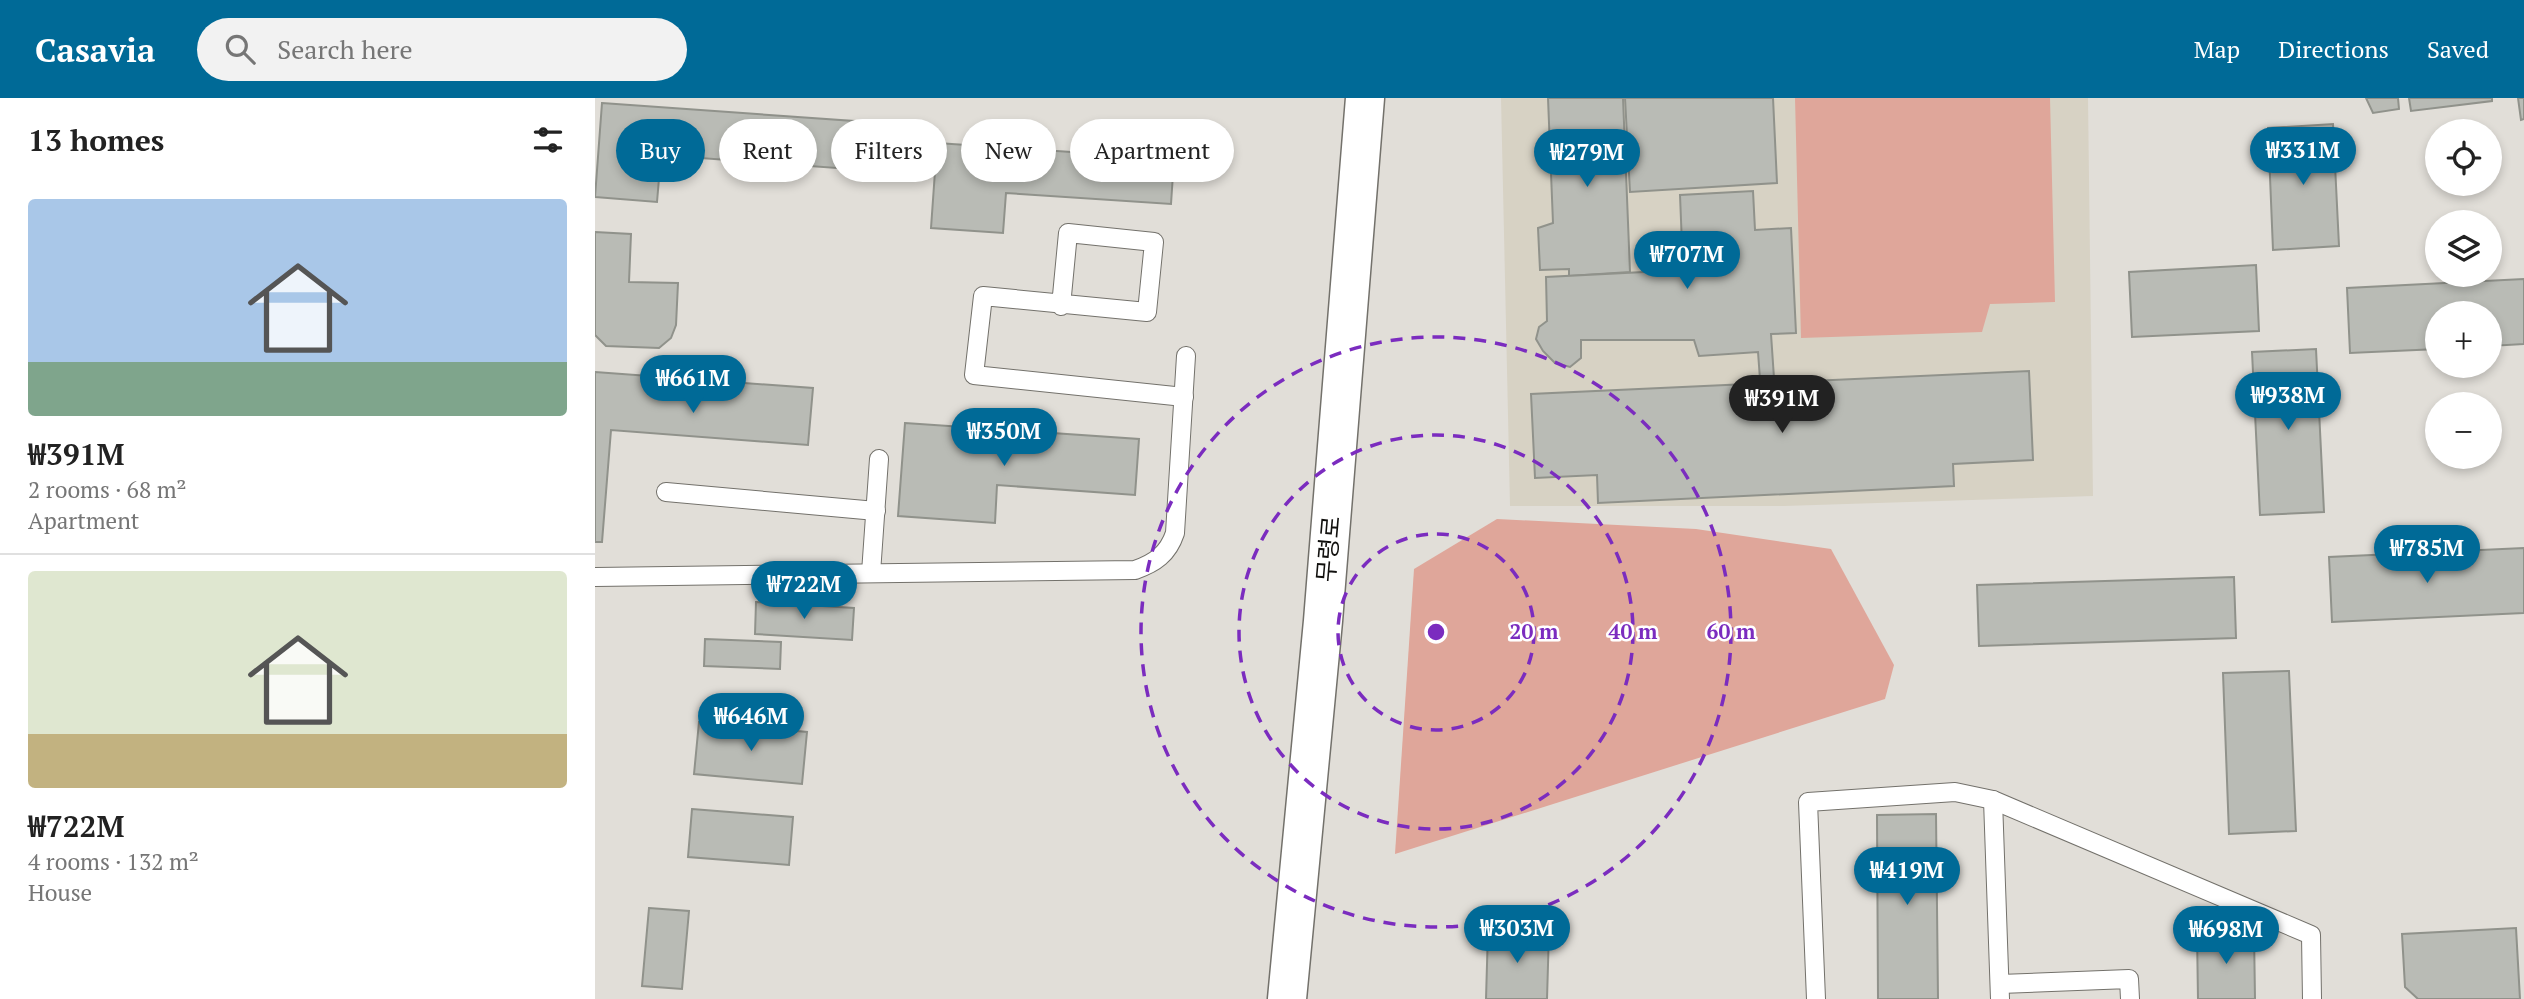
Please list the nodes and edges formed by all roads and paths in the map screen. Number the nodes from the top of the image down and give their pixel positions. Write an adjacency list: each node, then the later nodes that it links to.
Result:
1 (1365, 98): 12 (main road, 무령로)
2 (1061, 306): 2 (lane); 4 (lane)
3 (1186, 356): 4 (lane)
4 (1184, 397): 8 (lane)
5 (879, 459): 7 (lane)
6 (666, 492): 7 (lane)
7 (876, 511): 8 (lane)
8 (871, 573): 9 (lane)
9 (595, 577)
10 (1993, 800): 11 (lane); 13 (lane); 15 (lane)
11 (2000, 991): 14 (lane)
12 (1287, 999)
13 (1816, 999)
14 (2130, 999)
15 (2312, 999)

